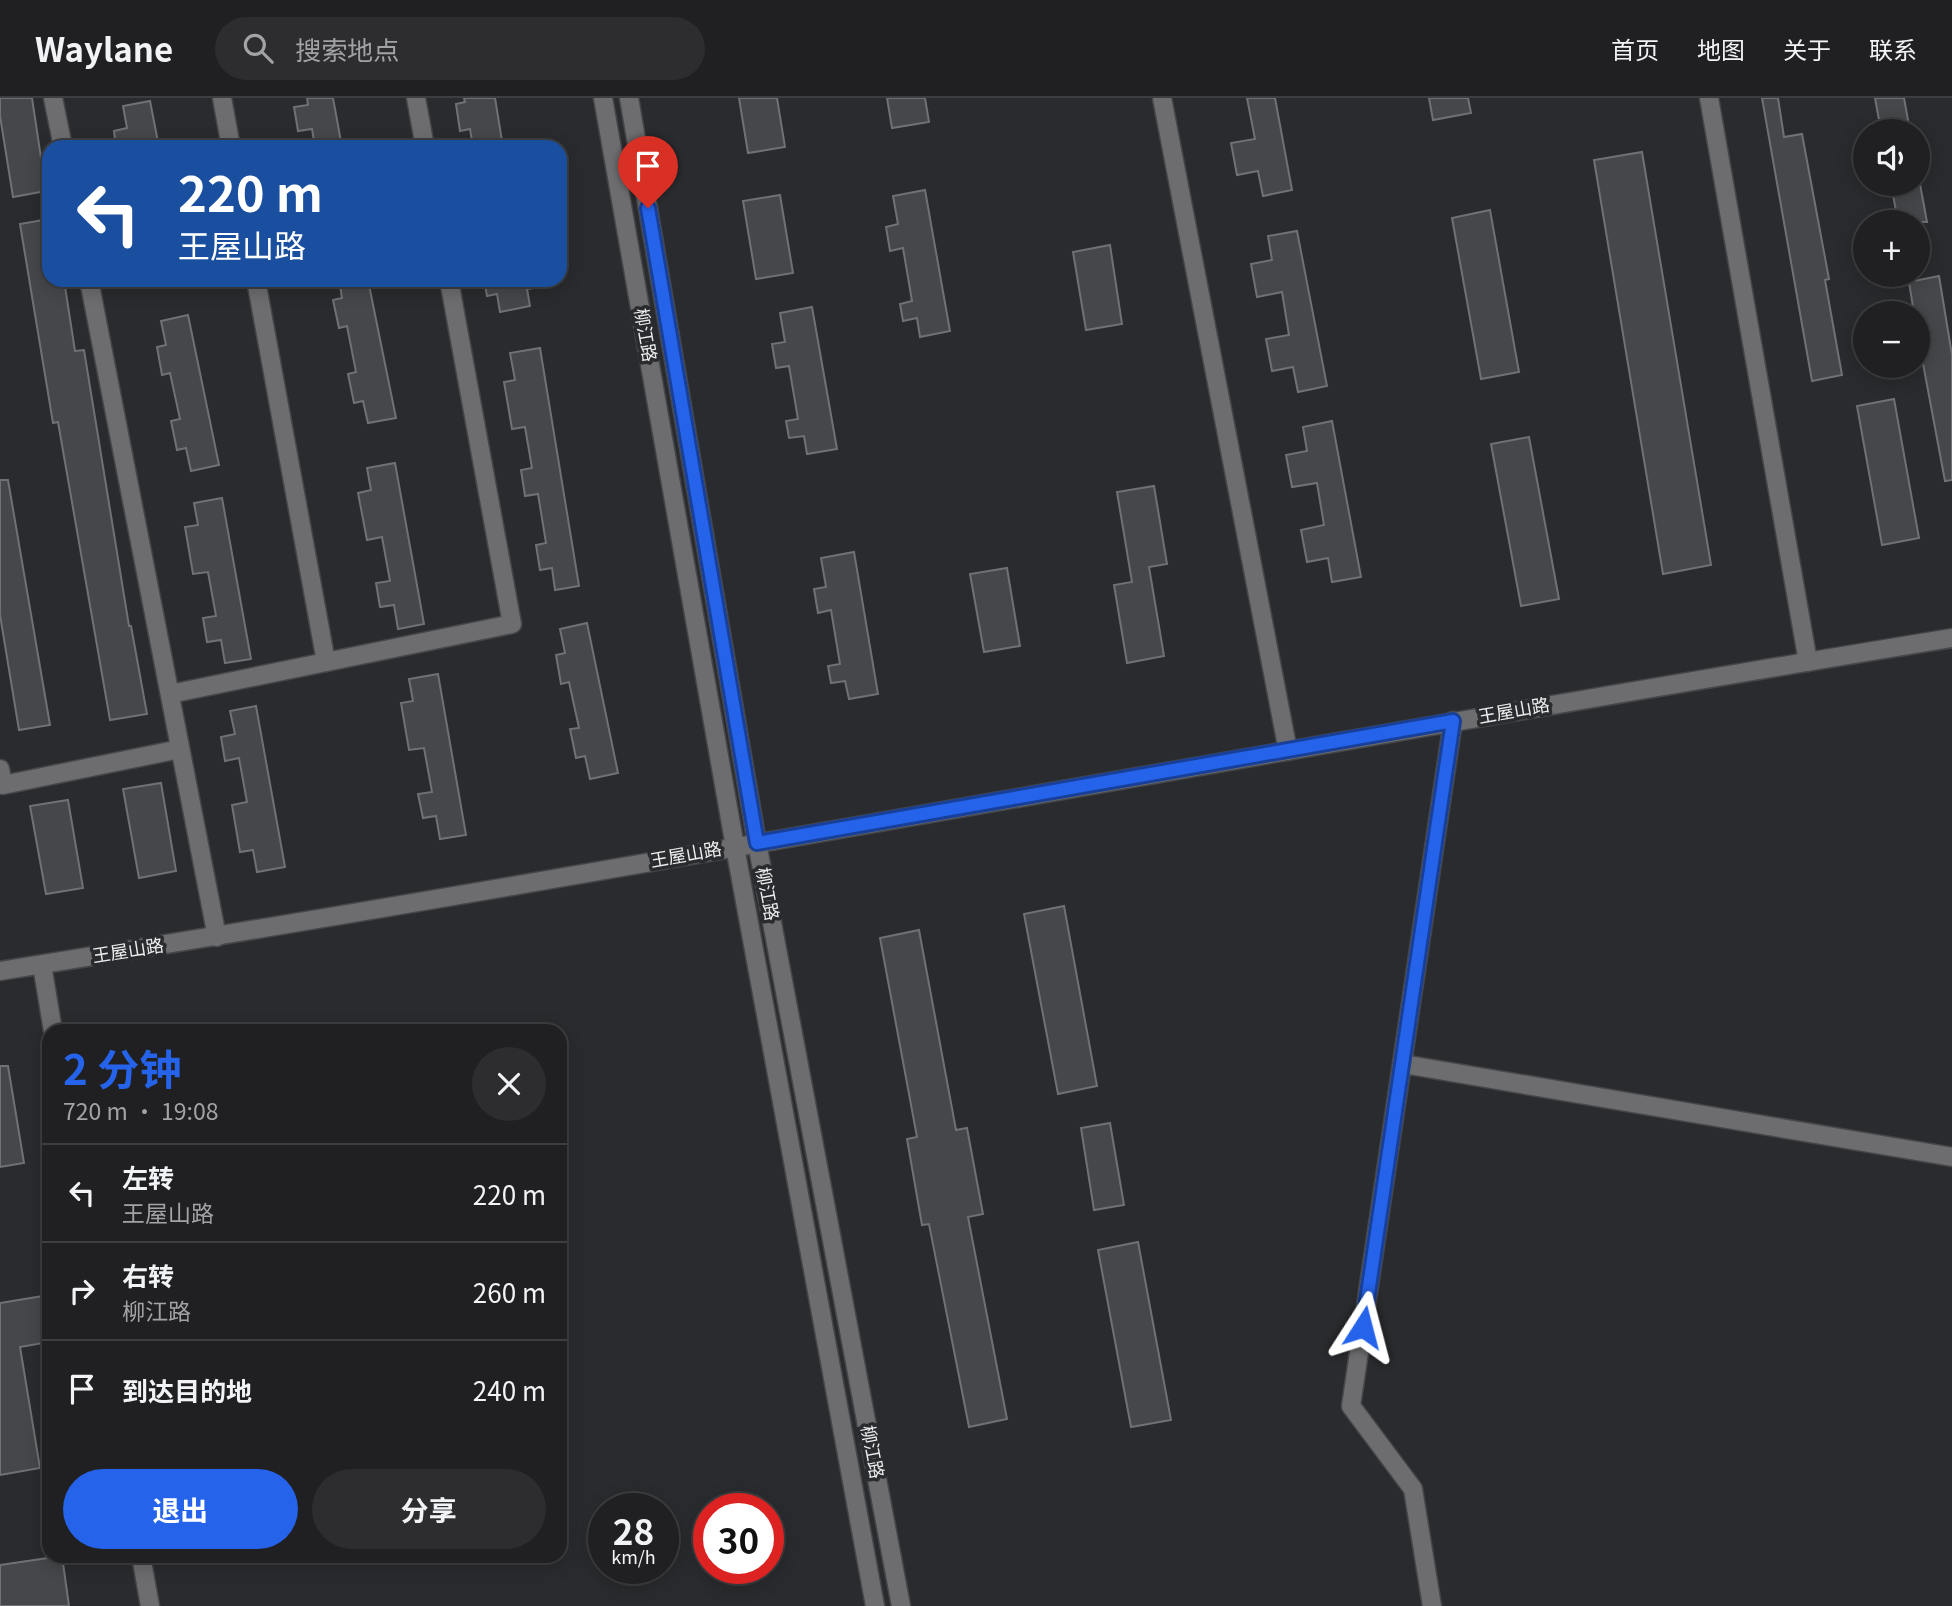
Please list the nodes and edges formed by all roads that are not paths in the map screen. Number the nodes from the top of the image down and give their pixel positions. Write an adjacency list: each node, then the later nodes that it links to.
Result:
1 (53, 98): 8 (street)
2 (222, 98): 9 (street)
3 (416, 98): 10 (street)
4 (603, 98): 23 (street, 柳江路)
5 (629, 98): 22 (street, 柳江路)
6 (1162, 98): 20 (street)
7 (1709, 98): 16 (street)
8 (62, 140)
9 (230, 140)
10 (424, 140)
11 (90, 287): 17 (street)
12 (257, 287): 15 (street)
13 (450, 287): 15 (street)
14 (1952, 638): 16 (street, 王屋山路)
15 (326, 662): 17 (street)
16 (1808, 662): 18 (street, 王屋山路)
17 (170, 694): 19 (street)
18 (1453, 721): 20 (street, 王屋山路); 28 (street)
19 (180, 749): 21 (street); 24 (street)
20 (1288, 751): 22 (street, 王屋山路)
21 (0, 769)
22 (757, 843): 23 (street, 王屋山路); 33 (street, 柳江路)
23 (735, 847): 24 (street, 王屋山路); 32 (street, 柳江路)
24 (217, 937): 25 (street, 王屋山路)
25 (42, 965): 26 (street, 王屋山路); 27 (street)
26 (0, 971)
27 (52, 1024)
28 (1403, 1064): 29 (street); 34 (street)
29 (1952, 1157)
30 (142, 1563): 31 (street)
31 (150, 1606)
32 (875, 1606)
33 (901, 1606)
34 (1432, 1606)

